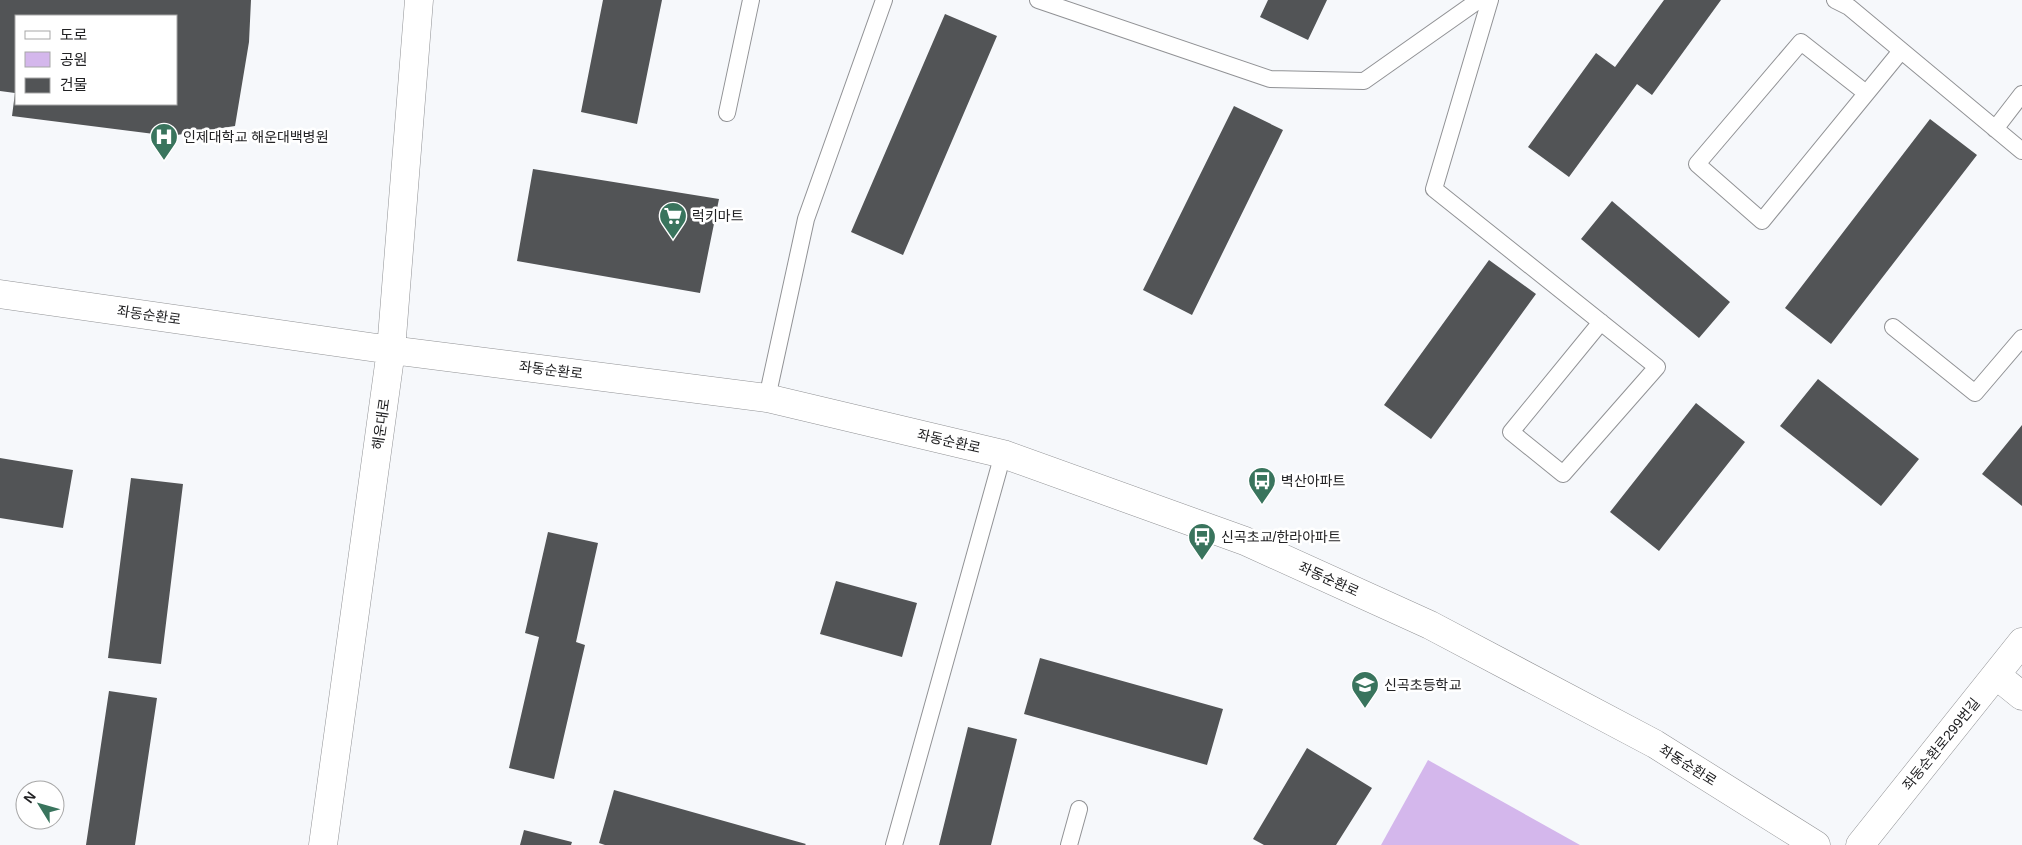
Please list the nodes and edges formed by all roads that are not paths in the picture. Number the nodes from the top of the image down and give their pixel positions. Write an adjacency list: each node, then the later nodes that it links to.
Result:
1 (419, 0): 18 (street, 해운대로)
2 (751, 0): 11 (lane)
3 (884, 0): 19 (lane)
4 (1038, 0): 5 (lane)
5 (1478, 0)
6 (1490, 0): 15 (lane)
7 (1835, 0): 8 (lane)
8 (1901, 50): 9 (lane); 12 (lane)
9 (1866, 93): 9 (lane)
10 (2022, 94): 12 (lane)
11 (727, 113)
12 (1995, 129): 13 (lane)
13 (2022, 151)
14 (0, 294): 18 (street, 좌동순환로)
15 (1601, 322): 15 (lane)
16 (1893, 327): 17 (lane)
17 (2022, 338)
18 (391, 350): 19 (street, 좌동순환로); 25 (street, 해운대로)
19 (767, 398): 20 (street, 좌동순환로)
20 (1003, 454): 26 (lane); 28 (street, 좌동순환로)
21 (2022, 642): 22 (street, 좌동순환로299번길)
22 (1996, 675): 23 (street); 29 (street, 좌동순환로299번길)
23 (2022, 696)
24 (1079, 810): 27 (lane)
25 (323, 845)
26 (894, 845)
27 (1069, 845)
28 (1816, 845)
29 (1860, 845)

